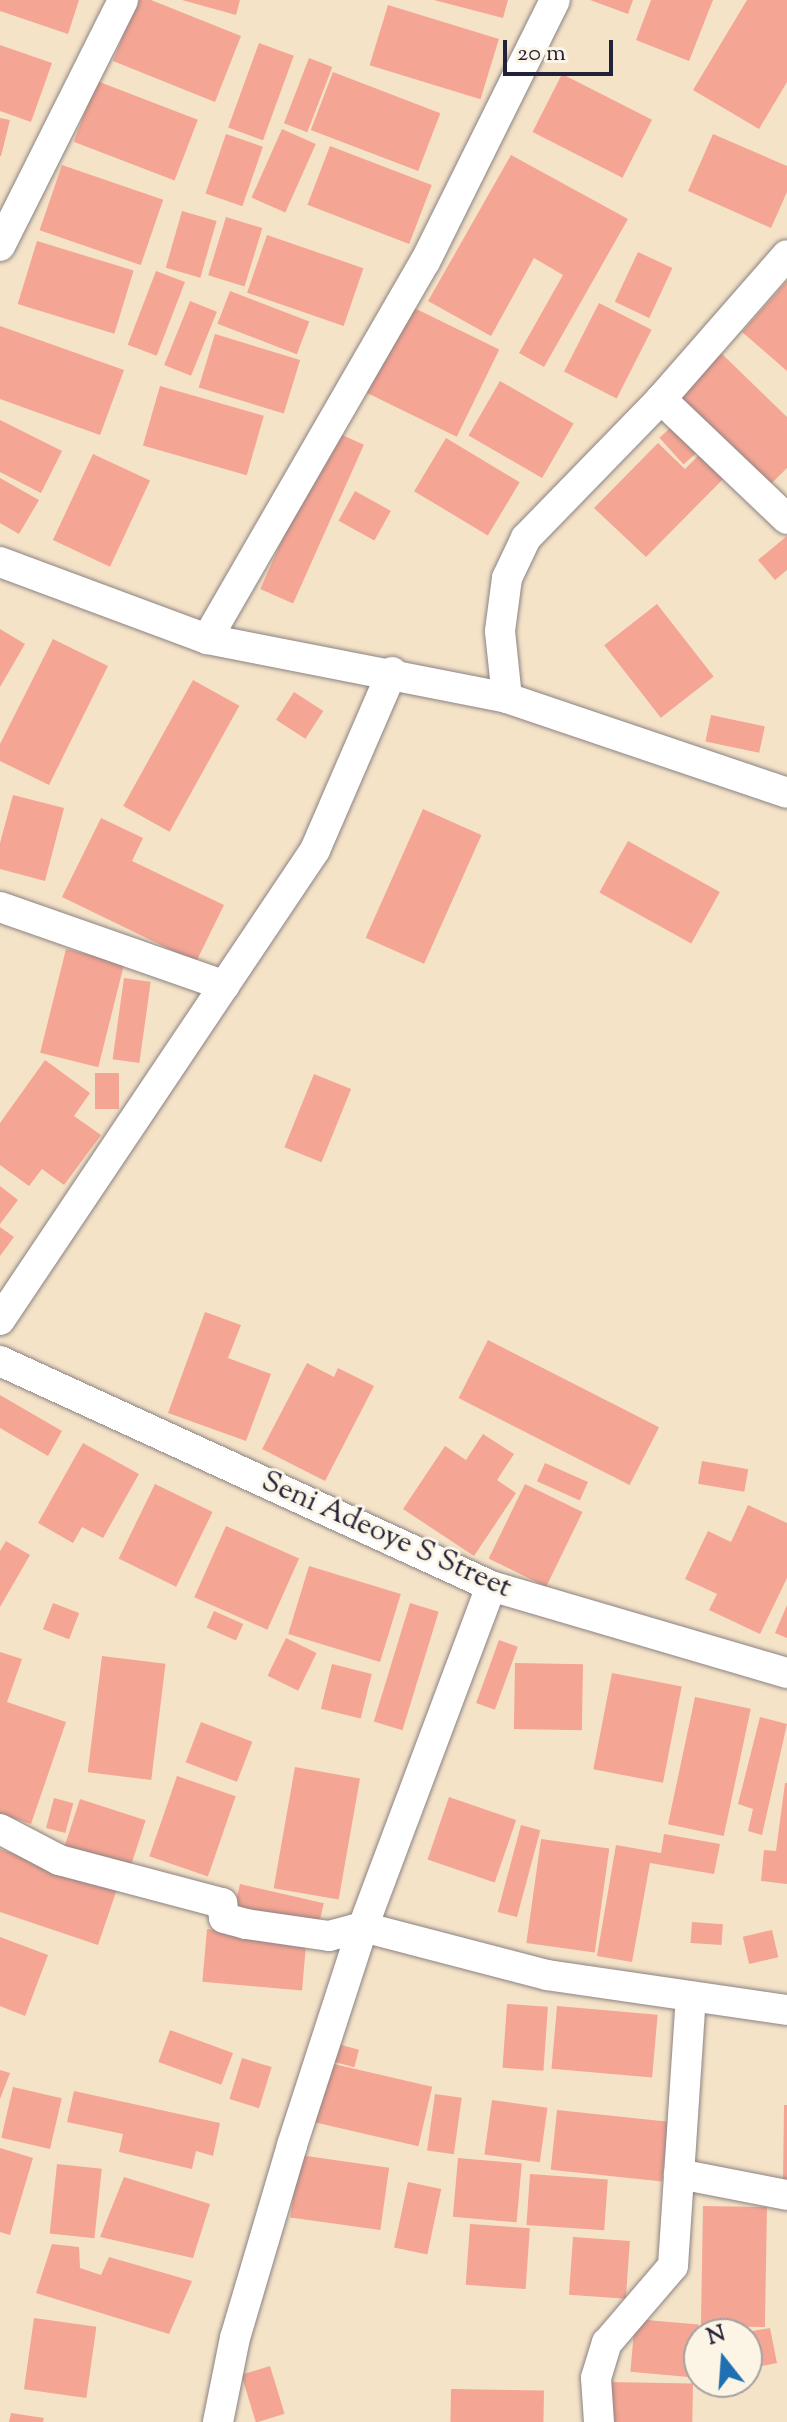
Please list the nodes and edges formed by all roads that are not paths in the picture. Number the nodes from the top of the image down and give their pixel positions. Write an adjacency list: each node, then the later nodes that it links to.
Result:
1 (123, 0): 3 (street)
2 (555, 0): 8 (street)
3 (0, 246)
4 (787, 255): 5 (street)
5 (661, 399): 6 (street); 10 (street)
6 (787, 519)
7 (0, 562): 8 (street)
8 (207, 639): 9 (street)
9 (392, 672): 10 (street); 13 (street)
10 (507, 698): 11 (street)
11 (787, 793)
12 (0, 907): 13 (street)
13 (225, 986): 14 (street)
14 (0, 1320)
15 (0, 1361): 16 (street, Seni Adeoye S Street)
16 (491, 1586): 17 (street, Seni Adeoye S Street); 19 (street)
17 (787, 1673)
18 (0, 1829): 19 (street)
19 (363, 1927): 20 (street); 24 (street)
20 (691, 1997): 21 (street); 22 (street)
21 (787, 2010)
22 (679, 2174): 23 (street); 25 (street)
23 (787, 2195)
24 (218, 2422)
25 (599, 2422)

